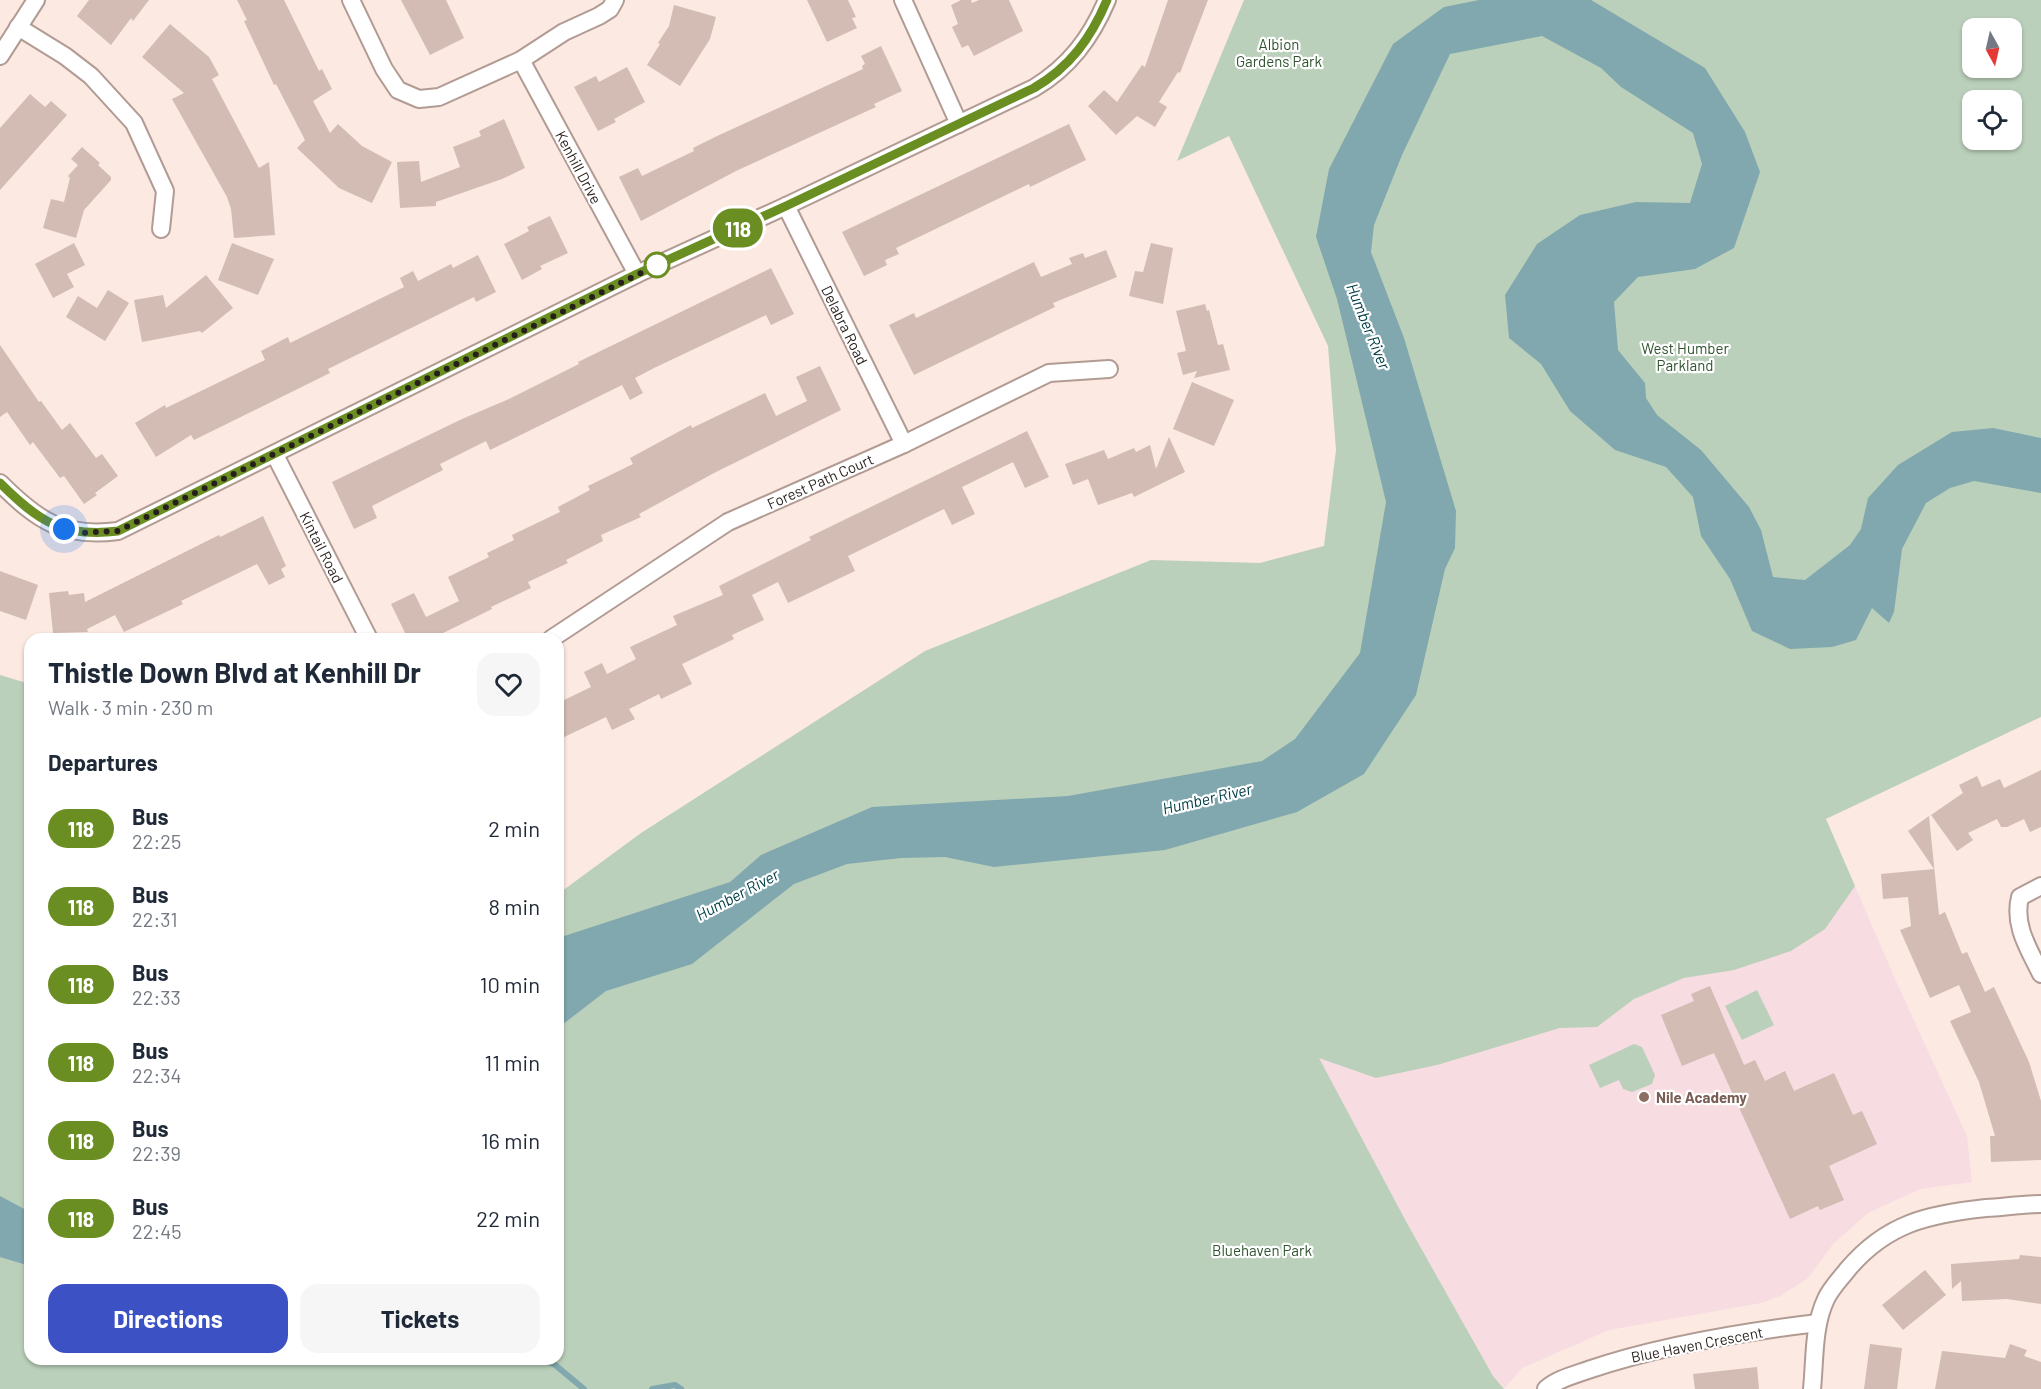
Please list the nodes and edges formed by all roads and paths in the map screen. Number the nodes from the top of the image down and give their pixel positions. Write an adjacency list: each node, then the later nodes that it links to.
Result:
1 (36, 0): 6 (street)
2 (351, 0): 8 (street)
3 (615, 0): 8 (street)
4 (903, 0): 9 (street)
5 (1107, 0): 9 (street)
6 (18, 27): 7 (street); 11 (street)
7 (0, 56)
8 (521, 60): 12 (street, Kenhill Drive)
9 (959, 124): 10 (street)
10 (786, 206): 12 (street); 14 (street, Delabra Road)
11 (161, 229)
12 (637, 274): 15 (street)
13 (1109, 369): 14 (street, Forest Path Court)
14 (904, 444): 18 (street, Forest Path Court)
15 (275, 455): 16 (street); 17 (street, Kintail Road)
16 (0, 483)
17 (366, 633)
18 (560, 633)
19 (2041, 886): 20 (street)
20 (2041, 974)
21 (2041, 1204): 22 (street)
22 (1818, 1323): 23 (street, Blue Haven Crescent); 24 (street)
23 (1546, 1389)
24 (1812, 1389)

